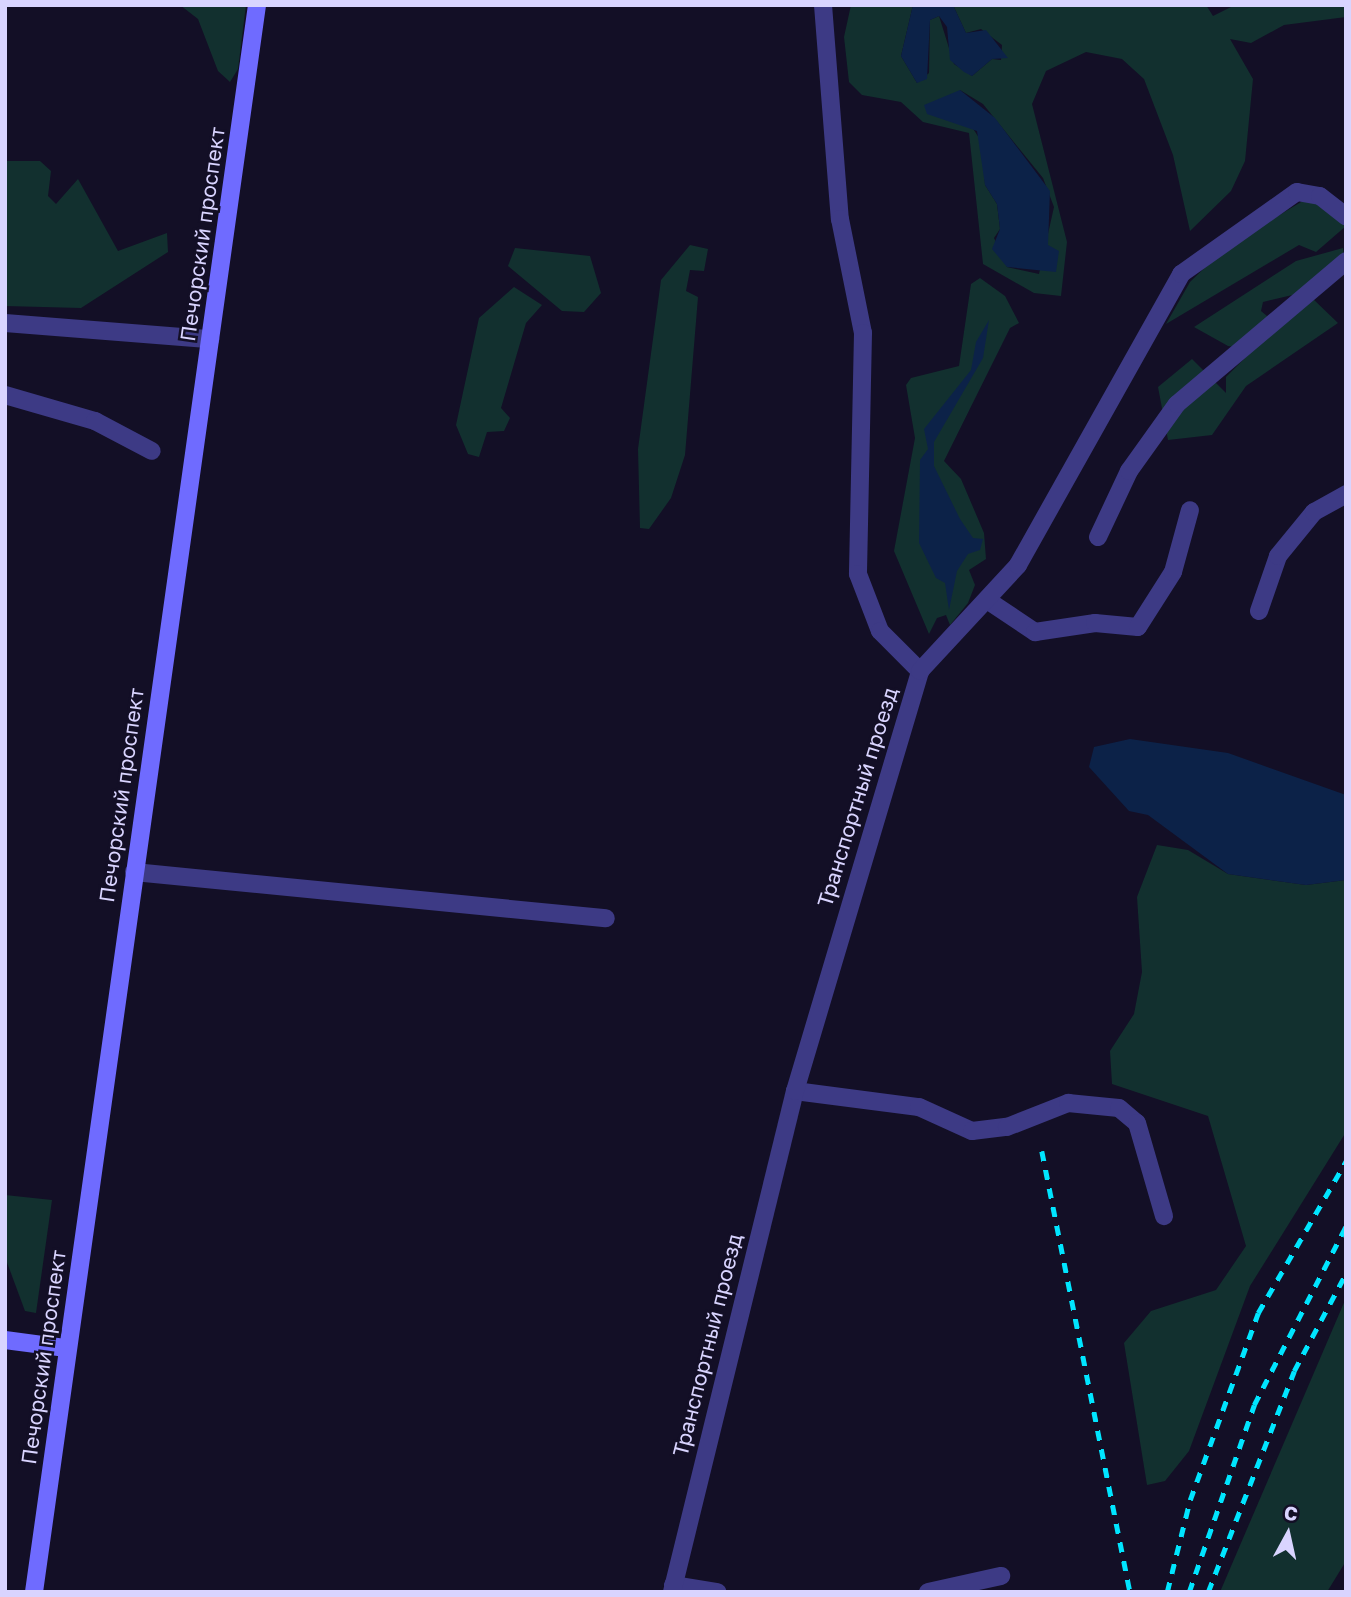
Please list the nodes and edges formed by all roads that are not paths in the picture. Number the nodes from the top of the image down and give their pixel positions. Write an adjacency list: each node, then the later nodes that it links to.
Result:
1 (257, 5): 6 (main road, Печорский проспект)
2 (823, 5): 14 (street)
3 (1346, 216): 12 (street, Транспортный проезд)
4 (1346, 261): 11 (street)
5 (5, 323): 6 (street)
6 (211, 340): 15 (main road, Печорский проспект)
7 (5, 395): 8 (street)
8 (152, 451)
9 (1346, 494): 13 (street)
10 (1190, 510): 12 (street)
11 (1098, 537)
12 (987, 600): 14 (street, Транспортный проезд)
13 (1259, 611)
14 (920, 671): 17 (street, Транспортный проезд)
15 (134, 873): 16 (street); 20 (main road, Печорский проспект)
16 (606, 918)
17 (796, 1091): 18 (street); 22 (street, Транспортный проезд)
18 (1164, 1216)
19 (5, 1340): 20 (main road)
20 (66, 1348): 23 (main road, Печорский проспект)
21 (1001, 1576): 25 (street)
22 (673, 1588): 24 (street)
23 (34, 1592)
24 (718, 1592)
25 (928, 1592)

